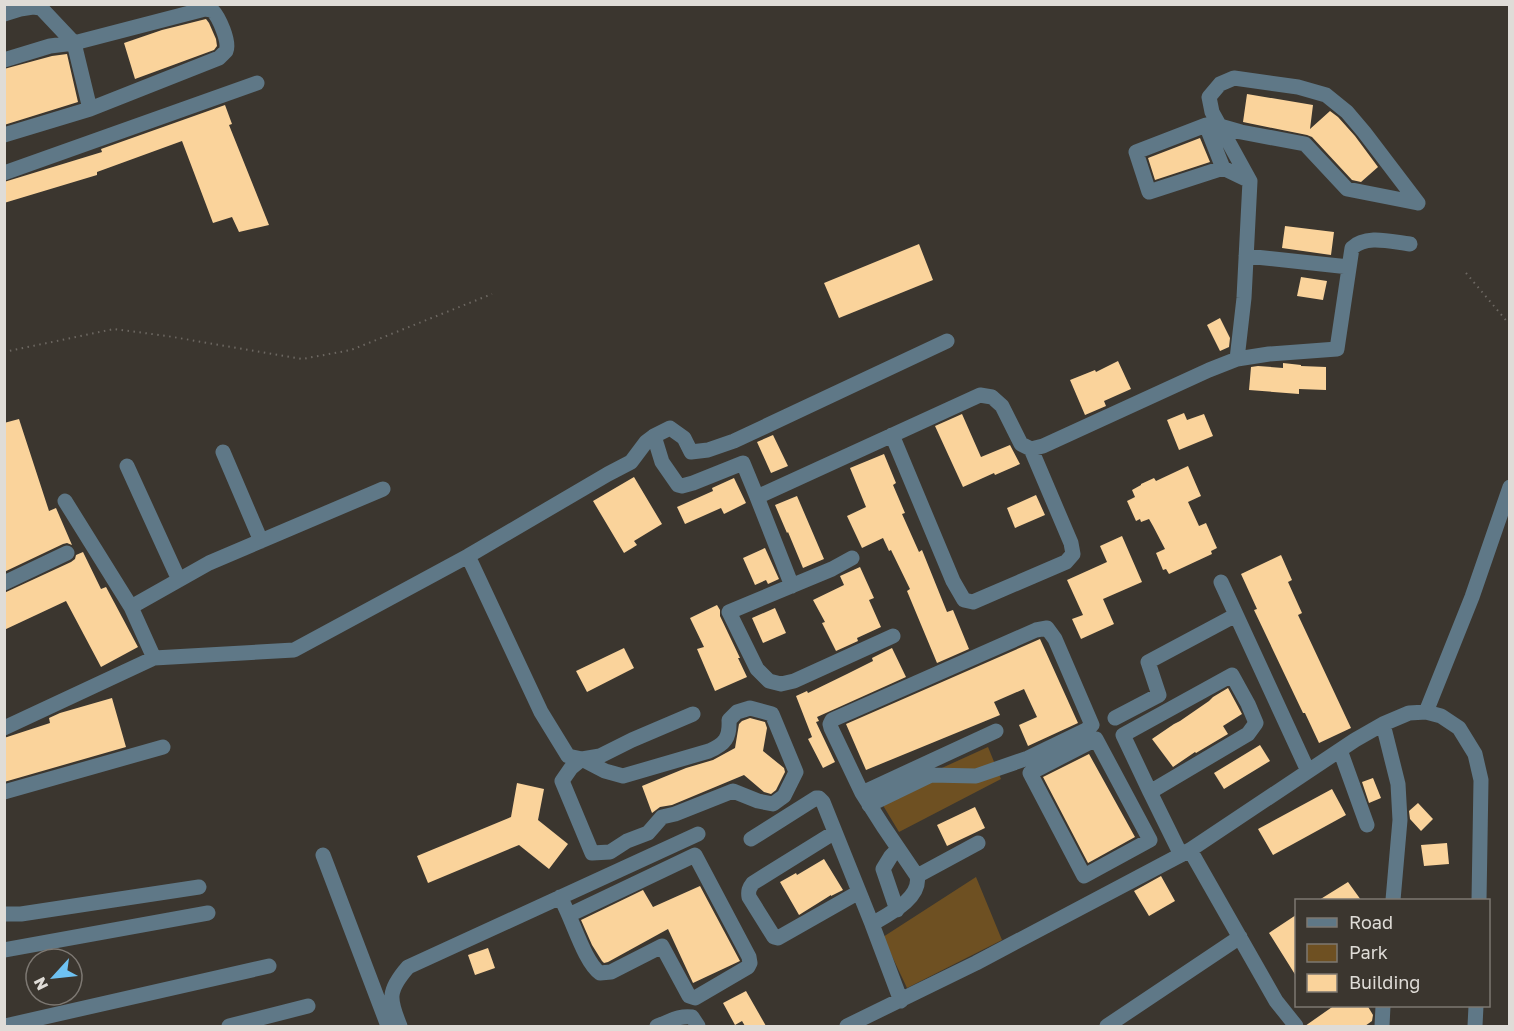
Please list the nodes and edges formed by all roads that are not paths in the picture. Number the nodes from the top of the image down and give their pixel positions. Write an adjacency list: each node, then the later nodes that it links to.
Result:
1 (4, 14): 2 (street)
2 (74, 43): 3 (street); 5 (street); 5 (street)
3 (4, 60)
4 (257, 83): 9 (street)
5 (90, 109): 7 (street)
6 (1220, 126): 6 (street); 10 (street)
7 (4, 135)
8 (1223, 168): 8 (street); 10 (street)
9 (4, 173)
10 (1250, 181): 12 (street)
11 (1410, 244): 13 (street)
12 (1246, 256): 13 (street); 15 (street)
13 (1349, 267): 15 (street)
14 (947, 341): 17 (street)
15 (1237, 359): 18 (street)
16 (892, 435): 18 (street); 18 (street); 23 (street)
17 (654, 436): 23 (street); 27 (street)
18 (1032, 449)
19 (223, 452): 25 (street)
20 (127, 466): 29 (street)
21 (1509, 487): 37 (street)
22 (382, 489): 25 (street)
23 (757, 497): 32 (street)
24 (65, 501): 33 (street)
25 (261, 541): 29 (street)
26 (67, 553): 31 (street)
27 (468, 556): 36 (street); 45 (street)
28 (852, 558): 32 (street)
29 (179, 580): 33 (street)
30 (1221, 582): 34 (street)
31 (4, 583)
32 (792, 586): 35 (street)
33 (131, 607): 36 (street)
34 (1236, 615): 39 (street); 46 (street)
35 (893, 636)
36 (154, 658): 41 (street)
37 (1426, 712): 40 (street); 65 (street)
38 (693, 714): 45 (street)
39 (1114, 718)
40 (1383, 724): 44 (street); 64 (street)
41 (4, 728)
42 (996, 730): 49 (street)
43 (163, 747): 47 (street)
44 (1340, 750): 46 (street); 50 (street)
45 (582, 759): 45 (street)
46 (1308, 771): 57 (street)
47 (4, 792)
48 (1150, 792): 48 (street); 57 (street)
49 (866, 799): 49 (street); 56 (street)
50 (1367, 825)
51 (835, 832): 53 (street); 62 (street); 62 (street)
52 (698, 834): 63 (street)
53 (752, 839)
54 (1150, 840): 54 (street); 59 (street)
55 (978, 843): 60 (street)
56 (898, 849): 60 (street); 66 (street)
57 (1185, 853): 59 (street); 71 (street)
58 (323, 855): 80 (street)
59 (1161, 866): 74 (street)
60 (917, 876): 66 (street)
61 (199, 887): 68 (street)
62 (859, 892): 70 (street)
63 (560, 897): 69 (street); 81 (street)
64 (1393, 899)
65 (1479, 899)
66 (897, 910): 70 (street)
67 (208, 913): 72 (street)
68 (4, 914)
69 (569, 915): 69 (street)
70 (872, 924): 74 (street)
71 (1240, 937): 85 (street); 86 (street)
72 (4, 950)
73 (269, 966): 78 (street)
74 (901, 1000): 84 (street)
75 (308, 1006): 79 (street)
76 (1383, 1007): 87 (street)
77 (1476, 1007): 88 (street)
78 (5, 1026)
79 (229, 1026)
80 (388, 1026)
81 (400, 1026)
82 (657, 1026): 83 (street)
83 (698, 1026)
84 (847, 1026)
85 (1107, 1026)
86 (1296, 1026)
87 (1382, 1026)
88 (1475, 1026)

